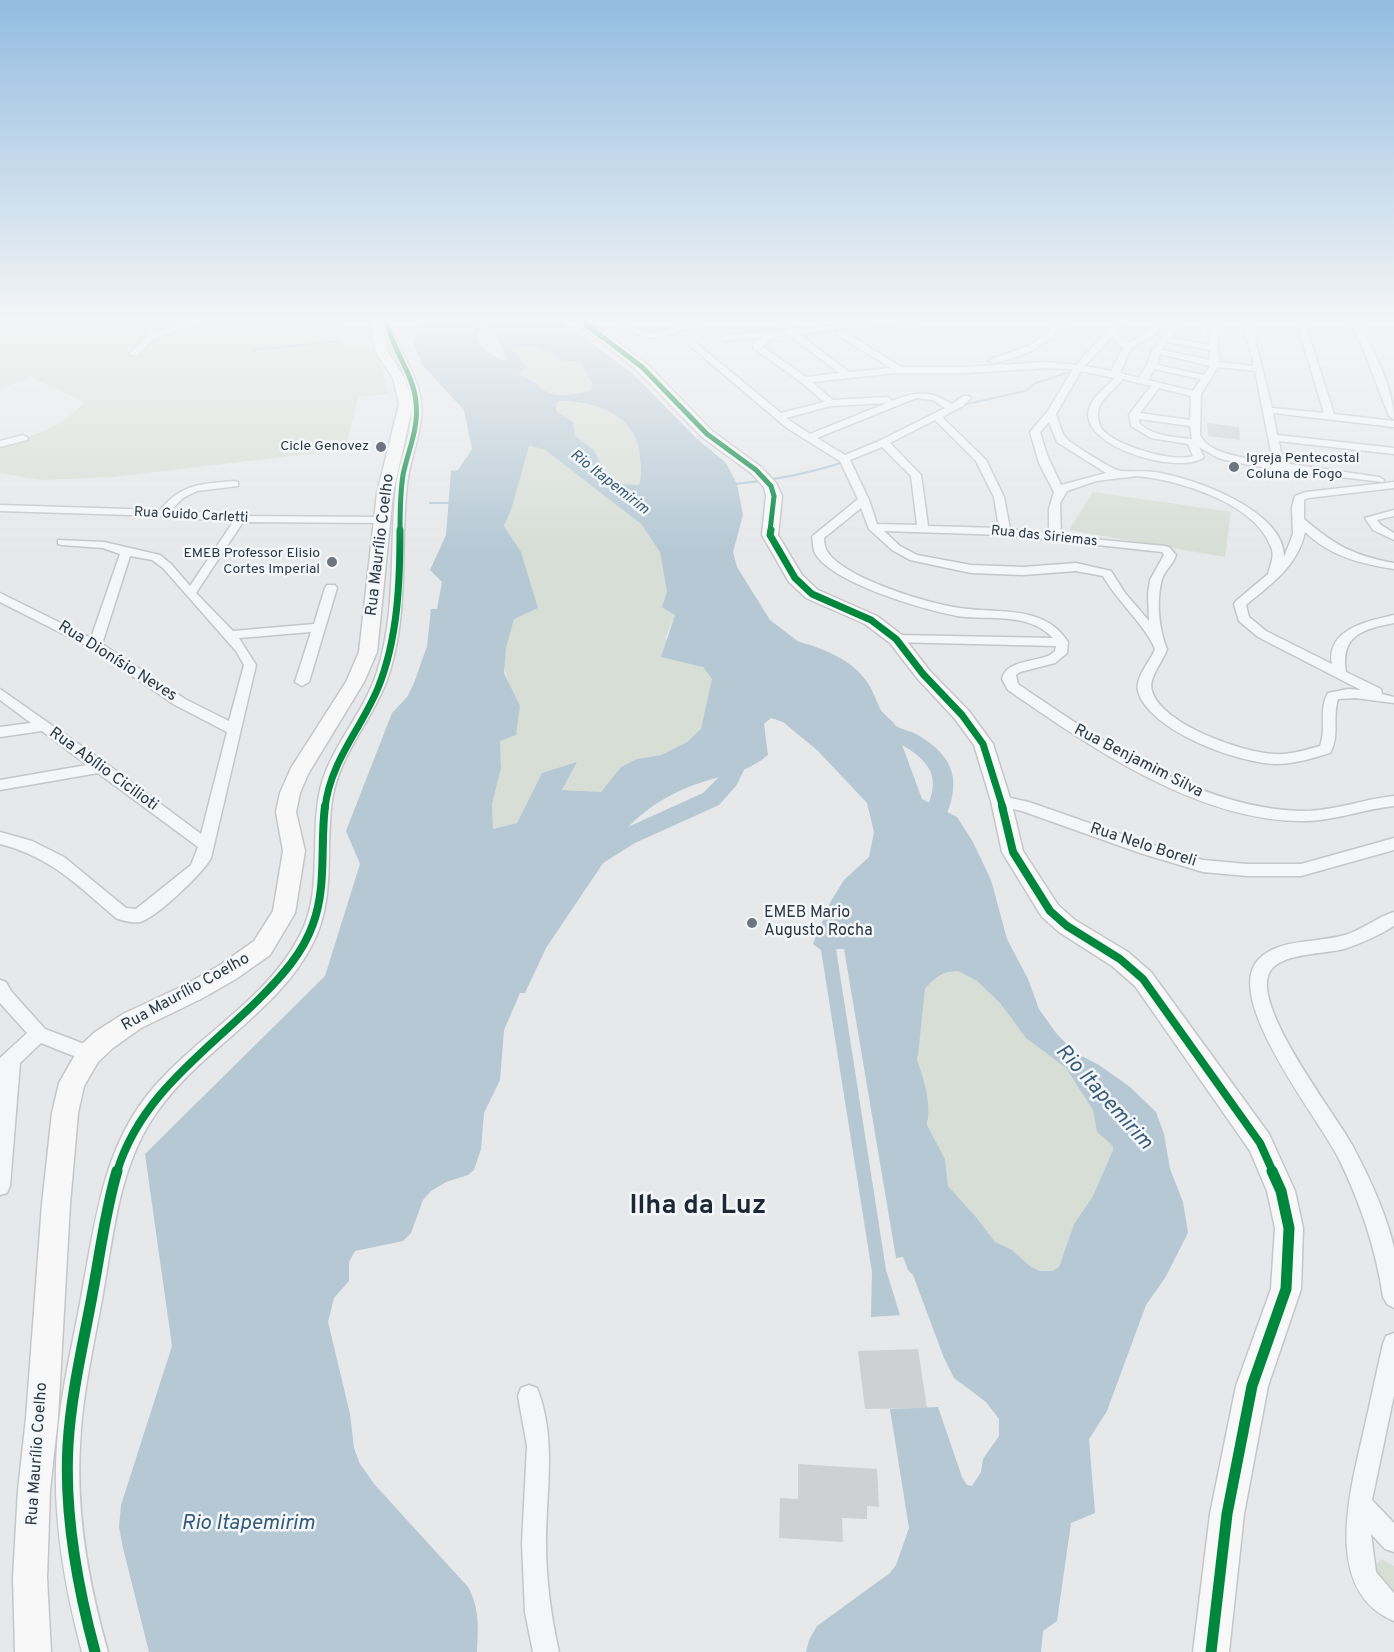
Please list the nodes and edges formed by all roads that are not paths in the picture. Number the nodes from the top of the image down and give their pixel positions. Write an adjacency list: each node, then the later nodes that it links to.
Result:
1 (403, 397): 38 (street, Rua Maurílio Coelho)
2 (416, 397): 38 (street)
3 (671, 397): 66 (street)
4 (756, 397): 24 (street)
5 (824, 397): 17 (street)
6 (911, 397): 15 (street)
7 (932, 397): 18 (street)
8 (1062, 397): 20 (street)
9 (1101, 397): 31 (street)
10 (1148, 397): 21 (street)
11 (1196, 397): 26 (street)
12 (1266, 397): 19 (street)
13 (1324, 397): 25 (street)
14 (1386, 397): 23 (street)
15 (906, 398): 17 (street); 30 (street)
16 (966, 398): 18 (street)
17 (831, 403): 24 (street)
18 (952, 408): 22 (street)
19 (1269, 410): 25 (street); 28 (street)
20 (1051, 414): 37 (street); 41 (street)
21 (1134, 415): 26 (street); 31 (street)
22 (936, 416): 32 (street); 51 (street)
23 (1394, 416)
24 (780, 417): 30 (street)
25 (1330, 417): 27 (street)
26 (1195, 424): 31 (street)
27 (1394, 424)
28 (1273, 437): 34 (street); 36 (street)
29 (23, 438): 33 (street)
30 (808, 438): 35 (street)
31 (1195, 442): 36 (street)
32 (883, 443): 35 (street); 50 (street)
33 (0, 444)
34 (1394, 451)
35 (844, 459): 42 (street)
36 (1279, 467): 40 (street)
37 (1116, 474): 41 (street); 57 (street)
38 (396, 475): 47 (street, Rua Maurílio Coelho); 59 (street)
39 (234, 484): 44 (street)
40 (1394, 484): 48 (street)
41 (1059, 491): 53 (street)
42 (864, 500): 49 (street); 67 (street)
43 (0, 508): 44 (street, Rua Guido Carletti)
44 (163, 513): 46 (street, Rua Guido Carletti)
45 (1394, 513): 52 (street)
46 (240, 519): 47 (street, Rua Guido Carletti); 60 (street)
47 (382, 520): 59 (street, Rua Maurílio Coelho)
48 (1301, 522): 56 (street); 57 (street)
49 (873, 527): 50 (street, Rua das Siriemas); 65 (street)
50 (923, 527): 51 (street, Rua das Siriemas)
51 (1005, 532): 53 (street, Rua das Siriemas)
52 (1394, 537)
53 (1055, 538): 65 (street, Rua das Siriemas)
54 (62, 542): 55 (street)
55 (126, 552): 60 (street); 68 (street)
56 (1394, 566)
57 (1274, 574): 69 (street)
58 (332, 588): 63 (street)
59 (386, 591): 86 (street, Rua Maurílio Coelho); 96 (street)
60 (190, 594): 64 (street)
61 (0, 597): 68 (street, Rua Dionísio Neves)
62 (1394, 619): 69 (street)
63 (317, 628): 64 (street); 70 (street)
64 (229, 634): 74 (street)
65 (1156, 637): 72 (street)
66 (896, 639): 67 (street); 78 (street)
67 (1061, 642): 79 (street, Rua Benjamim Silva)
68 (95, 645): 74 (street, Rua Dionísio Neves)
69 (1340, 673): 72 (street)
70 (302, 682)
71 (0, 693): 73 (street, Rua Abílio Cicilioti)
72 (1392, 701)
73 (43, 726): 75 (street); 76 (street, Rua Abílio Cicilioti)
74 (233, 729): 82 (street)
75 (0, 732)
76 (102, 767): 77 (street); 82 (street, Rua Abílio Cicilioti)
77 (0, 785)
78 (1001, 801): 81 (street, Rua Nelo Boreli); 98 (street)
79 (1394, 801)
80 (0, 838): 82 (street)
81 (1394, 844)
82 (207, 846)
83 (1394, 918): 89 (street)
84 (0, 987): 85 (street)
85 (39, 1034): 86 (street); 87 (street)
86 (89, 1054): 95 (street, Rua Maurílio Coelho)
87 (6, 1064): 88 (street)
88 (0, 1186)
89 (1394, 1297)
90 (1394, 1344): 92 (street)
91 (529, 1396): 97 (street)
92 (1359, 1504): 93 (street); 94 (street)
93 (1394, 1540)
94 (1394, 1608)
95 (33, 1652)
96 (95, 1652)
97 (546, 1652)
98 (1211, 1652)

